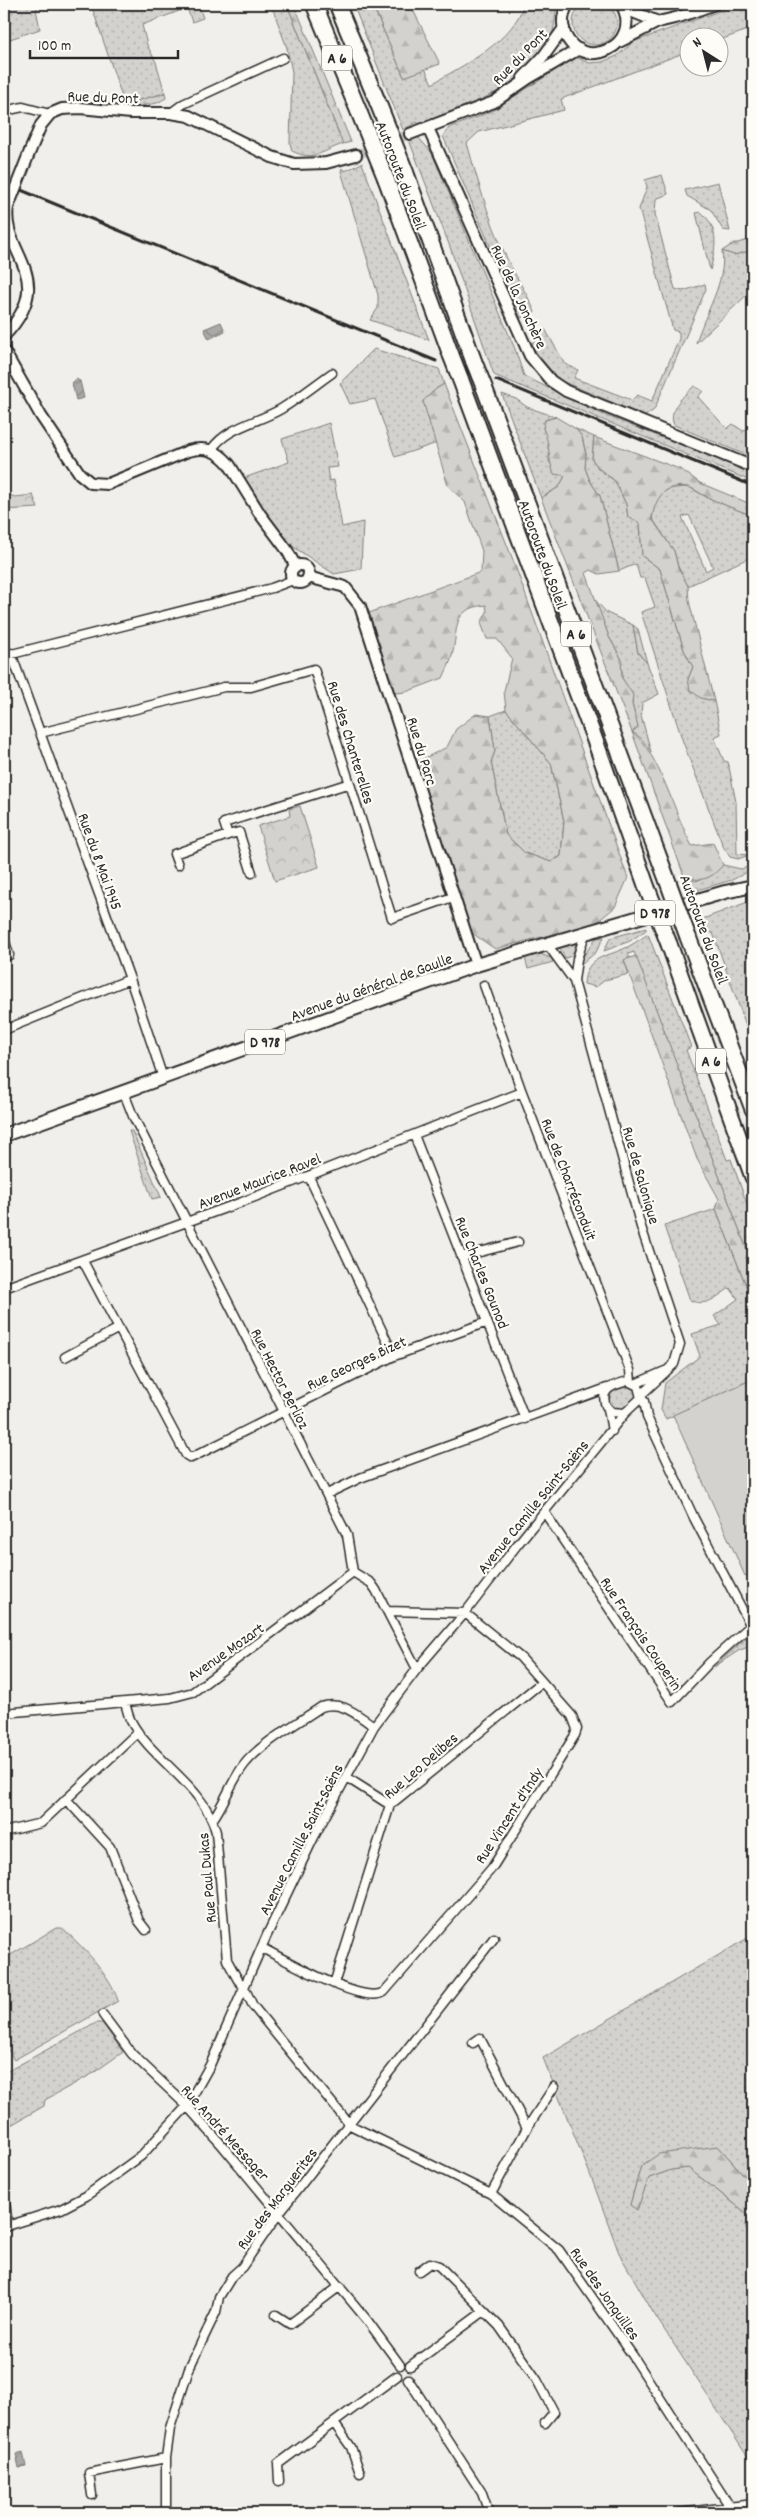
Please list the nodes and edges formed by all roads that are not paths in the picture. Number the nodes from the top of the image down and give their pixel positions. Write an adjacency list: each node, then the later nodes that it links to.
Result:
1 (314, 4): 54 (highway, Autoroute du Soleil / A 6, bridge)
2 (337, 4): 50 (highway, Autoroute du Soleil / A 6, bridge)
3 (568, 4): 7 (street)
4 (716, 4): 6 (street)
5 (622, 6): 6 (street); 8 (street)
6 (658, 22): 8 (street)
7 (564, 28): 9 (street); 11 (street, Rue du Pont)
8 (618, 43): 9 (street)
9 (579, 49): 11 (street, Rue du Pont)
10 (282, 58): 13 (street)
11 (494, 102): 15 (street, Rue du Pont)
12 (4, 110): 14 (street)
13 (171, 113): 14 (street, Rue du Pont); 17 (street, Rue du Pont)
14 (50, 114): 18 (street, Rue du Pont, bridge)
15 (428, 128): 16 (street, Rue du Pont); 22 (street, Rue de la Jonchère)
16 (410, 134)
17 (356, 155)
18 (4, 336)
19 (4, 351): 21 (street)
20 (332, 372): 21 (street)
21 (211, 450): 23 (street)
22 (753, 467)
23 (296, 567): 24 (street); 25 (street)
24 (308, 577): 25 (street); 35 (street, Rue du Parc)
25 (293, 580): 26 (street)
26 (8, 654): 27 (street, Rue du 8 Mai 1945)
27 (40, 733): 28 (street, Rue des Chanterelles); 43 (street, Rue du 8 Mai 1945)
28 (350, 783): 29 (street); 35 (street, Rue des Chanterelles)
29 (228, 835): 30 (street); 31 (street)
30 (178, 865)
31 (252, 873)
32 (753, 877): 34 (main road, D 978)
33 (753, 886): 34 (main road, D 978)
34 (725, 892): 36 (main road, Avenue du Général de Gaulle / D 978)
35 (453, 897): 42 (street, Rue du Parc)
36 (585, 934): 38 (main road, Avenue du Général de Gaulle / D 978); 40 (street, Rue de Salonique)
37 (4, 938): 39 (street)
38 (547, 944): 41 (street, Rue de Salonique); 42 (main road, Avenue du Général de Gaulle / D 978)
39 (10, 955)
40 (577, 959): 41 (street); 44 (street, Rue de Salonique)
41 (561, 963): 44 (street, Rue de Salonique)
42 (476, 965): 47 (main road, Avenue du Général de Gaulle / D 978)
43 (130, 980): 46 (street); 47 (street, Rue du 8 Mai 1945)
44 (574, 982): 64 (street, Rue de Salonique)
45 (484, 985): 48 (street, Rue de Charréconduit)
46 (4, 1030)
47 (163, 1078): 49 (main road, Avenue du Général de Gaulle / D 978)
48 (522, 1092): 52 (street, Avenue Maurice Ravel); 65 (street, Rue de Charréconduit)
49 (124, 1093): 51 (main road, Avenue du Général de Gaulle / D 978); 55 (street, Rue Hector Berlioz)
50 (753, 1109)
51 (4, 1135)
52 (414, 1135): 53 (street, Avenue Maurice Ravel); 57 (street, Rue Charles Gounod)
53 (309, 1177): 55 (street, Avenue Maurice Ravel); 62 (street)
54 (753, 1177)
55 (186, 1222): 58 (street, Avenue Maurice Ravel); 71 (street, Rue Hector Berlioz)
56 (518, 1242): 57 (street)
57 (461, 1257): 60 (street, Rue Charles Gounod)
58 (83, 1261): 59 (street, Avenue Maurice Ravel); 61 (street)
59 (4, 1288)
60 (487, 1322): 62 (street, Rue Georges Bizet); 73 (street, Rue Charles Gounod)
61 (119, 1328): 63 (street); 71 (street, Rue Georges Bizet)
62 (394, 1356): 71 (street, Rue Georges Bizet)
63 (66, 1357)
64 (665, 1371): 65 (street); 68 (street, Rue de Salonique)
65 (633, 1383): 66 (street); 68 (street)
66 (608, 1388): 67 (street); 69 (street)
67 (590, 1396): 69 (street); 73 (street)
68 (641, 1396): 70 (street); 72 (street)
69 (606, 1405): 70 (street); 74 (street)
70 (629, 1411): 72 (street); 74 (street, Avenue Camille Saint-Saëns)
71 (283, 1412): 75 (street, Rue Hector Berlioz)
72 (647, 1417): 80 (street)
73 (526, 1419): 75 (street)
74 (612, 1431): 76 (street, Avenue Camille Saint-Saëns)
75 (326, 1494): 77 (street, Rue Hector Berlioz)
76 (544, 1513): 79 (street, Avenue Camille Saint-Saëns); 80 (street, Rue François Couperin)
77 (353, 1572): 78 (street); 83 (street, Avenue Mozart)
78 (387, 1611): 79 (street); 81 (street)
79 (465, 1613): 81 (street, Avenue Camille Saint-Saëns); 82 (street, Rue Vincent d'Indy)
80 (752, 1628)
81 (417, 1669): 85 (street, Avenue Camille Saint-Saëns)
82 (542, 1682): 89 (street, Rue Leo Delibes); 95 (street, Rue Vincent d'Indy)
83 (125, 1703): 84 (street, Avenue Mozart); 86 (street, Rue Paul Dukas)
84 (4, 1713)
85 (374, 1726): 87 (street, Avenue Camille Saint-Saëns); 90 (street)
86 (138, 1732): 88 (street); 90 (street, Rue Paul Dukas)
87 (346, 1777): 89 (street); 94 (street, Avenue Camille Saint-Saëns)
88 (66, 1799): 91 (street); 92 (street)
89 (390, 1805): 95 (street, Rue Leo Delibes)
90 (213, 1819): 96 (street, Rue Paul Dukas)
91 (4, 1832)
92 (146, 1930)
93 (494, 1938): 103 (street, Rue des Marguerites)
94 (262, 1948): 95 (street, Rue Vincent d'Indy); 96 (street, Avenue Camille Saint-Saëns)
95 (334, 1984)
96 (244, 1987): 97 (street, Avenue Camille Saint-Saëns); 98 (street, Rue Paul Dukas)
97 (237, 2004): 98 (street); 102 (street, Avenue Camille Saint-Saëns)
98 (253, 2006): 103 (street, Rue Paul Dukas)
99 (103, 2015): 102 (street, Rue André Messager)
100 (473, 2043): 104 (street)
101 (554, 2087): 104 (street)
102 (187, 2106): 107 (street, Rue André Messager); 108 (street, Avenue Camille Saint-Saëns)
103 (350, 2125): 106 (street, Rue des Jonquilles); 107 (street, Rue des Marguerites)
104 (526, 2128): 106 (street)
105 (4, 2194): 108 (street)
106 (491, 2194): 124 (street, Rue des Jonquilles)
107 (279, 2213): 110 (street, Rue André Messager); 119 (street, Rue des Marguerites)
108 (6, 2227)
109 (420, 2271): 111 (street)
110 (340, 2286): 112 (street); 113 (street, Rue André Messager)
111 (483, 2312): 114 (street); 118 (street)
112 (276, 2315)
113 (400, 2365): 114 (street); 115 (street)
114 (410, 2366): 116 (street)
115 (397, 2376): 116 (street); 117 (street)
116 (408, 2379): 126 (street)
117 (334, 2423): 120 (street); 121 (street)
118 (546, 2424)
119 (166, 2458): 122 (street); 125 (street, Rue des Marguerites)
120 (360, 2473)
121 (279, 2481)
122 (92, 2495)
123 (753, 2504): 124 (street)
124 (732, 2511): 127 (street)
125 (166, 2513)
126 (489, 2513)
127 (679, 2513)

